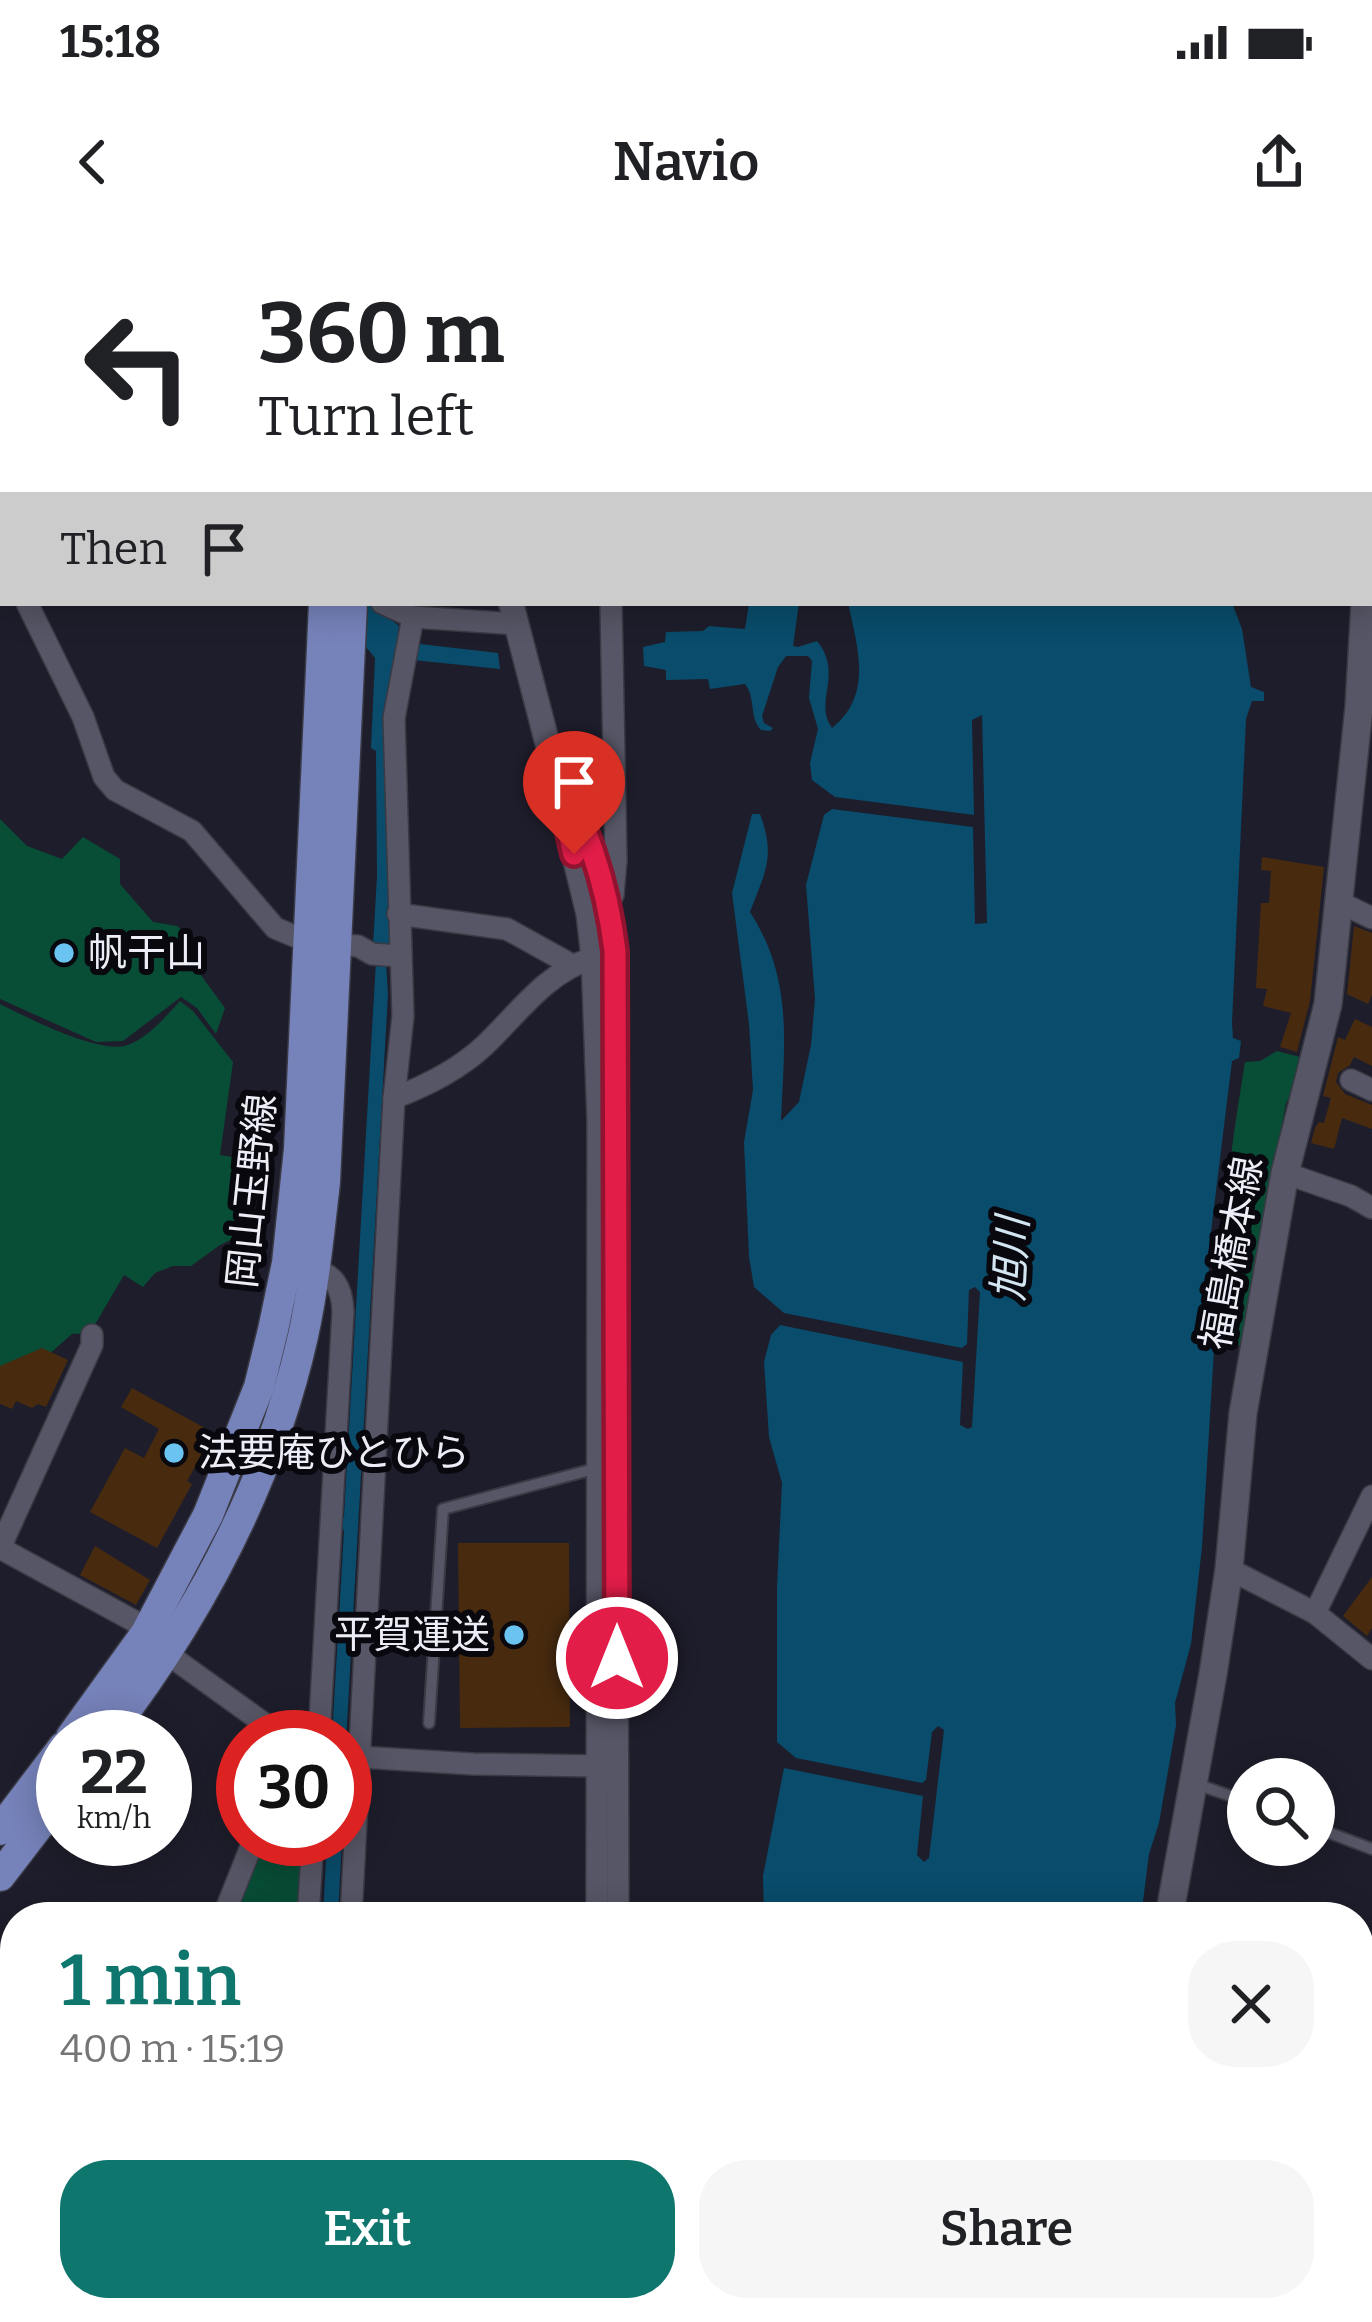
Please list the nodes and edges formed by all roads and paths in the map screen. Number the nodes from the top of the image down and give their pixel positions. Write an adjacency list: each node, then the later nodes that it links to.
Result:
1 (28, 606): 15 (street)
2 (352, 606): 15 (main road, 岡山玉野線)
3 (386, 606): 8 (street)
4 (611, 606): 12 (street)
5 (1365, 606): 9 (main road, 福島橋本線)
6 (324, 611): 15 (main road, 岡山玉野線)
7 (514, 614): 8 (street); 10 (street)
8 (411, 626): 13 (street)
9 (1366, 694): 11 (main road, 福島橋本線)
10 (551, 757): 12 (street); 17 (street)
11 (1339, 902): 14 (street); 19 (main road, 福島橋本線)
12 (610, 913): 52 (street)
13 (398, 914): 16 (street); 17 (street)
14 (1372, 918)
15 (324, 943): 16 (street); 21 (main road, 岡山玉野線)
16 (388, 955): 18 (street)
17 (582, 961): 18 (street); 23 (street)
18 (394, 1098): 33 (street)
19 (1285, 1173): 20 (street); 25 (main road, 福島橋本線)
20 (1372, 1208)
21 (302, 1266): 27 (main road, 岡山玉野線); 32 (street)
22 (92, 1335): 27 (street)
23 (594, 1468): 34 (lane); 36 (street)
24 (1372, 1496): 26 (street)
25 (1229, 1569): 26 (street); 38 (main road, 福島橋本線)
26 (1315, 1613): 28 (street)
27 (157, 1642): 29 (main road, 岡山玉野線); 30 (main road, 岡山玉野線); 31 (street)
28 (1372, 1659)
29 (95, 1710)
30 (120, 1710)
31 (247, 1710)
32 (321, 1710)
33 (357, 1710)
34 (429, 1723)
35 (372, 1754): 36 (street)
36 (596, 1766): 51 (street)
37 (36, 1783): 41 (main road)
38 (1192, 1784): 39 (lane); 53 (main road, 福島橋本線)
39 (1227, 1795)
40 (36, 1829): 47 (main road)
41 (0, 1830)
42 (1335, 1835): 43 (lane)
43 (1372, 1849)
44 (243, 1866): 48 (street)
45 (311, 1866): 49 (street)
46 (352, 1866): 50 (street)
47 (0, 1876)
48 (229, 1902)
49 (309, 1902)
50 (351, 1902)
51 (597, 1902)
52 (618, 1902)
53 (1171, 1902)

